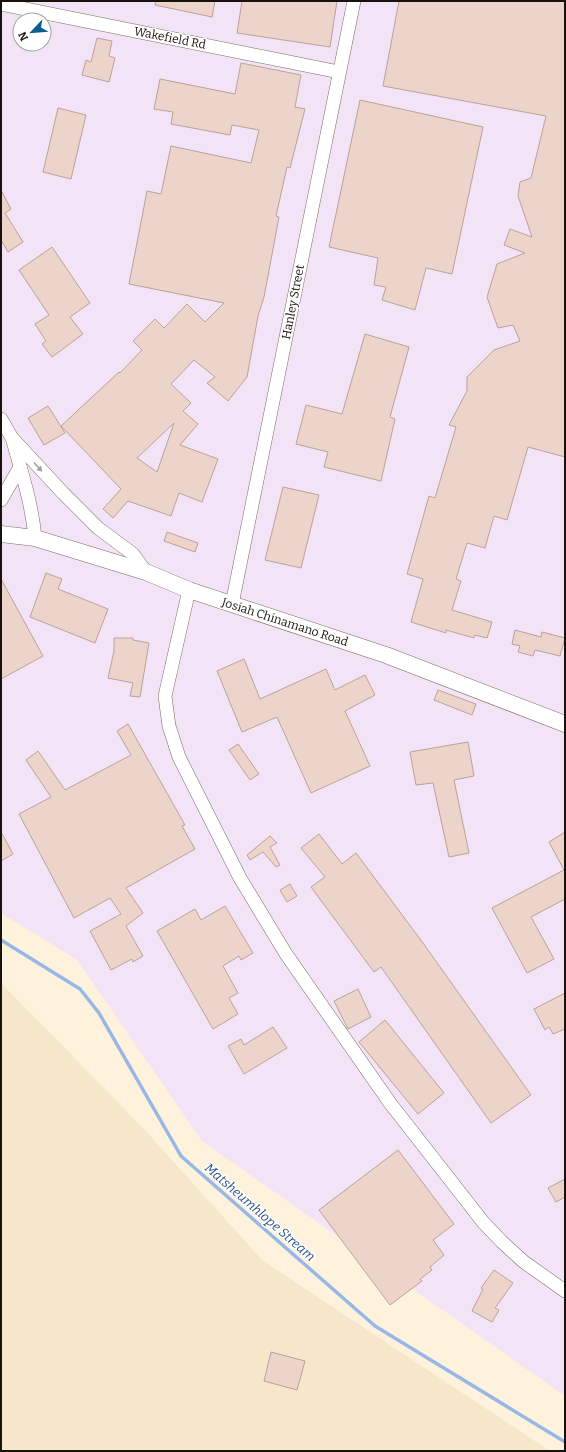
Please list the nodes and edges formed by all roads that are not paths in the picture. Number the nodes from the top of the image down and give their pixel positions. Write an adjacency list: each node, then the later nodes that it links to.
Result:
1 (354, 1): 3 (street, Hanley Street)
2 (1, 4): 3 (street, Wakefield Rd)
3 (339, 72): 12 (street, Hanley Street)
4 (1, 419): 5 (street)
5 (12, 438): 6 (street); 10 (street, one-way to 10)
6 (20, 467): 7 (street); 9 (street)
7 (1, 500)
8 (1, 534): 9 (street, Josiah Chinamano Road)
9 (35, 538): 10 (street, Josiah Chinamano Road)
10 (146, 572): 11 (street, Josiah Chinamano Road)
11 (190, 590): 12 (street, Josiah Chinamano Road); 14 (street)
12 (232, 604): 13 (street, Josiah Chinamano Road)
13 (565, 724)
14 (565, 1291)

